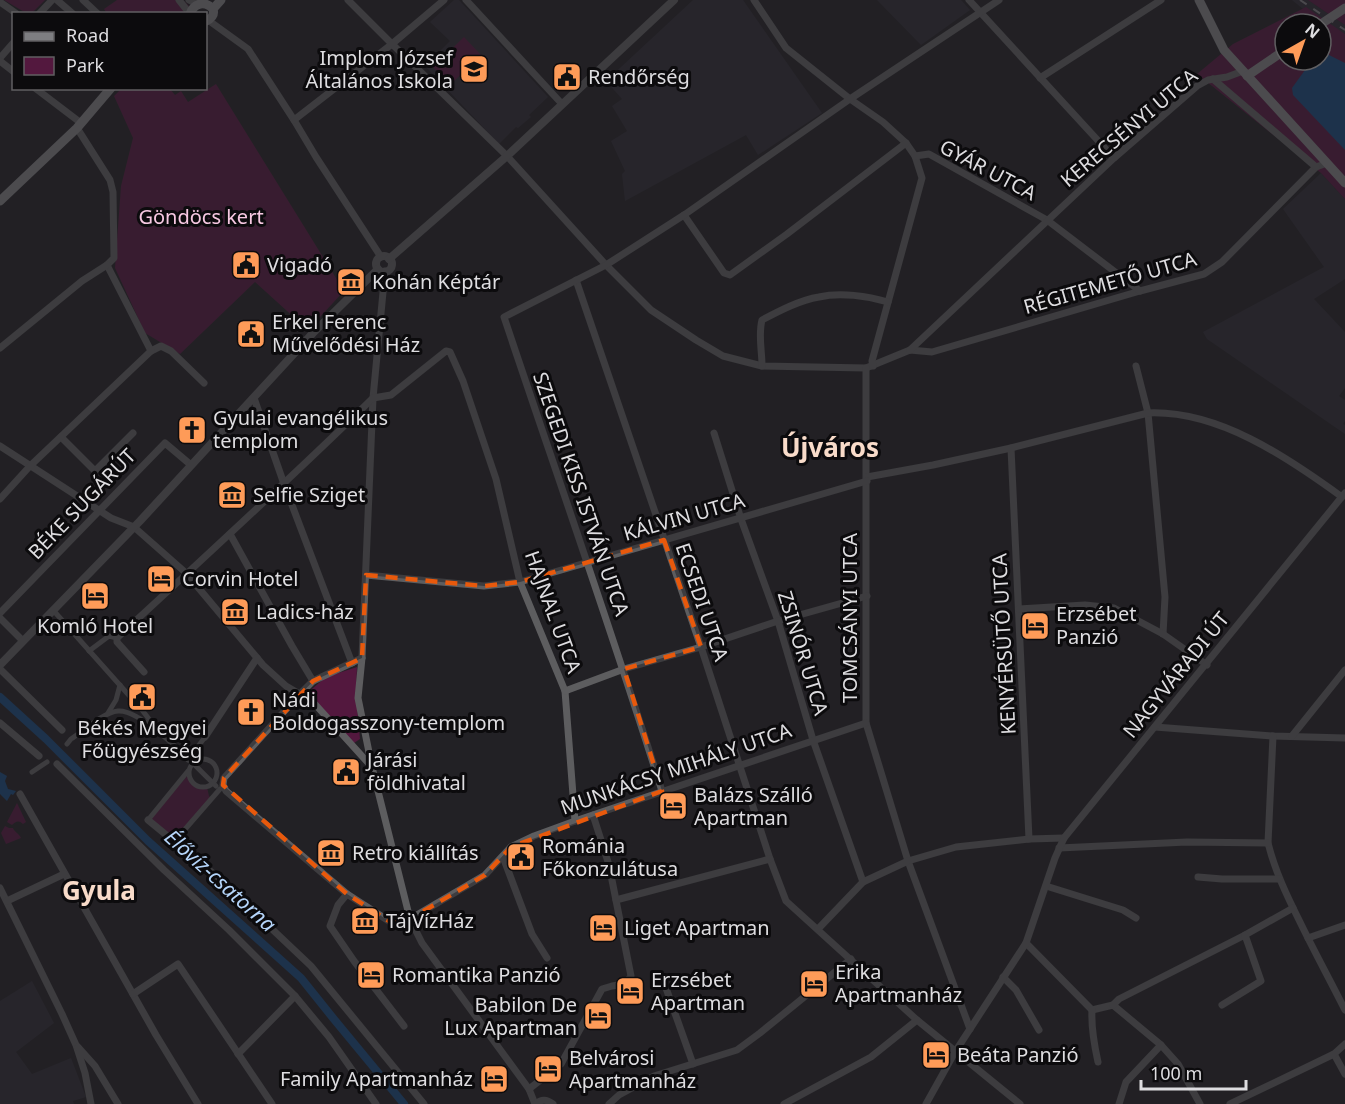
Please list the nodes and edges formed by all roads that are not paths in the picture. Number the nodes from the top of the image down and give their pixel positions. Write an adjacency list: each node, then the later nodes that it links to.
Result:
1 (54, 0): 17 (street); 18 (street)
2 (83, 0): 19 (street)
3 (179, 0): 20 (street)
4 (221, 0): 15 (main road)
5 (348, 0): 23 (street)
6 (444, 0): 23 (street)
7 (466, 0): 34 (street)
8 (674, 0): 34 (street)
9 (754, 0): 33 (street, GYÁR UTCA)
10 (969, 0): 22 (street)
11 (999, 0): 22 (street, SZEGEDI KISS ISTVÁN UTCA)
12 (1161, 0): 29 (street)
13 (1199, 0): 28 (main road)
14 (0, 2): 16 (street)
15 (206, 9): 21 (main road); 35 (street)
16 (14, 12)
17 (41, 12)
18 (70, 12)
19 (96, 12)
20 (188, 12)
21 (190, 12)
22 (981, 12): 29 (street); 33 (street, SZEGEDI KISS ISTVÁN UTCA)
23 (392, 44): 35 (street); 38 (street)
24 (12, 45): 26 (street)
25 (1273, 57): 28 (main road)
26 (0, 60): 27 (street)
27 (12, 70)
28 (1245, 73): 30 (street, KERECSÉNYI UTCA); 41 (main road)
29 (1040, 78): 40 (street)
30 (1213, 79): 40 (street, KERECSÉNYI UTCA); 42 (street, KERECSÉNYI UTCA)
31 (37, 90): 36 (street)
32 (109, 90): 36 (main road)
33 (850, 99): 37 (street, GYÁR UTCA); 45 (street, SZEGEDI KISS ISTVÁN UTCA)
34 (562, 104): 38 (street)
35 (294, 120): 47 (street)
36 (79, 125): 44 (main road); 48 (street)
37 (906, 143): 39 (street, GYÁR UTCA); 45 (street)
38 (507, 156): 47 (street); 49 (street)
39 (915, 156): 46 (street, GYÁR UTCA); 53 (street, TOMCSÁNYI UTCA)
40 (1114, 158): 46 (street, KERECSÉNYI UTCA)
41 (1327, 163): 42 (street, RÉGITEMETŐ UTCA); 43 (main road)
42 (1316, 167): 52 (street, RÉGITEMETŐ UTCA)
43 (1345, 183)
44 (0, 201)
45 (684, 215): 49 (street, SZEGEDI KISS ISTVÁN UTCA)
46 (1047, 220): 52 (street, GYÁR UTCA); 55 (street, KERECSÉNYI UTCA)
47 (385, 258): 50 (street); 50 (street)
48 (108, 265): 54 (street); 56 (street)
49 (606, 265): 51 (street, SZEGEDI KISS ISTVÁN UTCA); 57 (street)
50 (381, 272): 61 (street); 62 (street)
51 (576, 280): 79 (street, ECSEDI UTCA); 80 (street, SZEGEDI KISS ISTVÁN UTCA)
52 (1140, 291): 55 (street, RÉGITEMETŐ UTCA)
53 (888, 302): 57 (street); 59 (street, TOMCSÁNYI UTCA)
54 (0, 348)
55 (910, 350): 59 (street, RÉGITEMETŐ UTCA)
56 (151, 351): 60 (street); 66 (street)
57 (762, 366): 59 (street)
58 (1136, 366): 63 (street)
59 (870, 367): 71 (street, TOMCSÁNYI UTCA)
60 (204, 383)
61 (254, 398): 69 (street); 72 (street)
62 (373, 398): 72 (street); 82 (street); 83 (street, HAJNAL UTCA)
63 (1148, 413): 68 (street, KÁLVIN UTCA); 73 (street, KÁLVIN UTCA); 89 (street)
64 (133, 433): 66 (street)
65 (714, 434): 76 (street, ZSINÓR UTCA)
66 (61, 437): 70 (street)
67 (0, 446): 70 (street)
68 (1011, 448): 71 (street, KÁLVIN UTCA); 85 (street, KENYÉRSÜTŐ UTCA)
69 (191, 465): 75 (street, BÉKE SUGÁRÚT); 77 (street)
70 (30, 466): 74 (street); 75 (street)
71 (867, 479): 76 (street, KÁLVIN UTCA); 84 (street, TOMCSÁNYI UTCA)
72 (284, 484): 78 (street); 96 (street)
73 (1344, 495): 97 (street, NAGYVÁRADI ÚT)
74 (0, 499)
75 (99, 511): 77 (street); 87 (street, BÉKE SUGÁRÚT)
76 (741, 519): 79 (street, KÁLVIN UTCA); 88 (street, ZSINÓR UTCA)
77 (134, 527): 81 (street); 86 (street)
78 (230, 534): 81 (street); 102 (street)
79 (664, 540): 80 (street, KÁLVIN UTCA); 92 (street, ECSEDI UTCA)
80 (586, 562): 83 (street, KÁLVIN UTCA); 99 (street, SZEGEDI KISS ISTVÁN UTCA)
81 (186, 573): 90 (street); 94 (street)
82 (366, 575): 83 (street, KÁLVIN UTCA); 95 (street)
83 (520, 582): 104 (street, HAJNAL UTCA)
84 (867, 596): 88 (street); 108 (street, TOMCSÁNYI UTCA)
85 (1019, 609): 89 (street); 134 (street, KENYÉRSÜTŐ UTCA)
86 (52, 610): 91 (street); 93 (street)
87 (0, 616): 91 (street, BÉKE SUGÁRÚT)
88 (778, 621): 92 (street); 116 (street, ZSINÓR UTCA)
89 (1163, 634): 97 (street)
90 (117, 639): 93 (street); 101 (street)
91 (23, 641): 98 (street)
92 (701, 647): 99 (street); 124 (street, ECSEDI UTCA)
93 (89, 651): 103 (street)
94 (257, 658): 105 (street); 114 (street)
95 (362, 658): 96 (street); 118 (street)
96 (352, 663): 102 (street)
97 (1207, 665): 109 (street, NAGYVÁRADI ÚT)
98 (0, 667): 110 (street)
99 (624, 669): 104 (street); 128 (street, SZEGEDI KISS ISTVÁN UTCA)
100 (1345, 670): 113 (street)
101 (144, 672)
102 (313, 681): 105 (street)
103 (120, 685): 106 (street); 111 (street)
104 (565, 691): 132 (street, HAJNAL UTCA)
105 (300, 694): 119 (street); 147 (street)
106 (108, 713): 111 (street); 117 (street)
107 (0, 723): 120 (street)
108 (866, 723): 116 (street, MUNKÁCSY MIHÁLY UTCA); 140 (street, TOMCSÁNYI UTCA)
109 (1155, 727): 112 (street); 133 (street, NAGYVÁRADI ÚT)
110 (62, 730)
111 (161, 734): 123 (street)
112 (1273, 736): 113 (street); 136 (street)
113 (1292, 736): 115 (street)
114 (205, 737): 123 (street)
115 (1345, 738)
116 (813, 740): 124 (street, MUNKÁCSY MIHÁLY UTCA); 144 (street, ZSINÓR UTCA)
117 (67, 744)
118 (368, 745): 119 (street); 125 (street)
119 (357, 750): 125 (street)
120 (39, 756)
121 (47, 762): 126 (street)
122 (57, 764): 163 (street)
123 (190, 764): 127 (street); 127 (street); 127 (street); 131 (street)
124 (740, 765): 128 (street, MUNKÁCSY MIHÁLY UTCA); 139 (street, ECSEDI UTCA)
125 (372, 767): 152 (street)
126 (32, 772)
127 (216, 786): 135 (street)
128 (662, 791): 130 (street, MUNKÁCSY MIHÁLY UTCA)
129 (20, 794): 141 (street)
130 (593, 815): 132 (street, MUNKÁCSY MIHÁLY UTCA); 148 (street)
131 (148, 820): 135 (street)
132 (576, 821): 138 (street, MUNKÁCSY MIHÁLY UTCA)
133 (1064, 838): 134 (street); 137 (street, NAGYVÁRADI ÚT)
134 (1029, 839): 140 (street)
135 (174, 842): 189 (street)
136 (1268, 843): 137 (street); 143 (street)
137 (1059, 848): 145 (street, NAGYVÁRADI ÚT)
138 (503, 856): 152 (street, MUNKÁCSY MIHÁLY UTCA); 158 (street)
139 (770, 859): 148 (street); 154 (street, ECSEDI UTCA)
140 (908, 861): 144 (street); 170 (street, TOMCSÁNYI UTCA)
141 (64, 874): 149 (street); 162 (street)
142 (1198, 877): 143 (street)
143 (1279, 879): 150 (street)
144 (863, 882): 154 (street)
145 (1046, 886): 151 (street); 157 (street, NAGYVÁRADI ÚT)
146 (0, 888): 149 (street)
147 (347, 894): 152 (street); 169 (street)
148 (616, 900): 183 (street)
149 (7, 901): 173 (street)
150 (1293, 908): 155 (street); 156 (street)
151 (1136, 918)
152 (411, 919): 183 (street)
153 (1345, 925): 156 (street)
154 (818, 929): 159 (street, ECSEDI UTCA)
155 (1245, 935): 164 (street); 165 (street)
156 (1308, 938): 167 (street)
157 (1026, 942): 160 (street, NAGYVÁRADI ÚT); 166 (street)
158 (547, 957)
159 (851, 959): 168 (street, ECSEDI UTCA); 179 (street)
160 (1003, 977): 170 (street, NAGYVÁRADI ÚT); 171 (street)
161 (666, 988): 179 (street)
162 (133, 993): 176 (street); 186 (street)
163 (295, 996): 176 (street); 188 (street)
164 (1113, 1005): 166 (street); 174 (street)
165 (1222, 1005)
166 (1092, 1010): 178 (street)
167 (1345, 1010)
168 (917, 1020): 175 (street, ECSEDI UTCA); 193 (street)
169 (404, 1026)
170 (970, 1029): 175 (street, NAGYVÁRADI ÚT)
171 (1039, 1030)
172 (1345, 1044): 177 (street)
173 (76, 1045): 180 (street); 181 (street)
174 (1161, 1045): 196 (street); 197 (street)
175 (955, 1052): 194 (street, NAGYVÁRADI ÚT); 195 (street, ECSEDI UTCA)
176 (238, 1054): 187 (street)
177 (1334, 1054): 182 (street); 198 (street)
178 (1098, 1062)
179 (693, 1064): 192 (street)
180 (95, 1066): 181 (street); 185 (street)
181 (85, 1073): 184 (street)
182 (1345, 1074)
183 (529, 1089): 190 (street)
184 (91, 1104)
185 (118, 1104)
186 (198, 1104)
187 (272, 1104)
188 (376, 1104)
189 (424, 1104)
190 (535, 1104): 191 (street)
191 (553, 1104)
192 (609, 1104)
193 (784, 1104)
194 (926, 1104)
195 (1020, 1104)
196 (1119, 1104)
197 (1200, 1104)
198 (1230, 1104)

